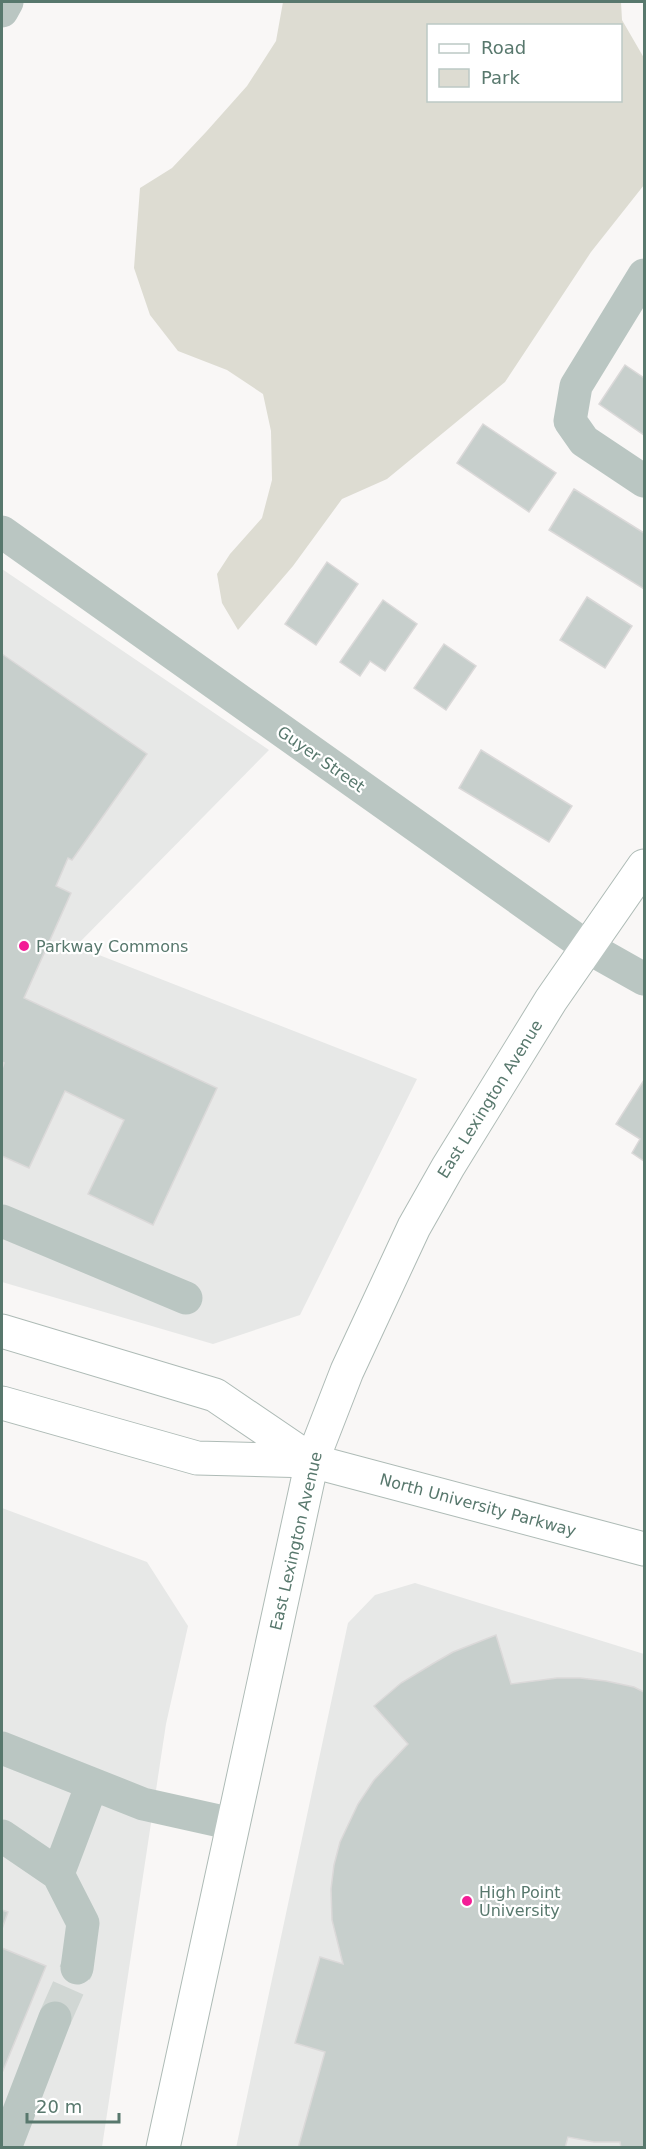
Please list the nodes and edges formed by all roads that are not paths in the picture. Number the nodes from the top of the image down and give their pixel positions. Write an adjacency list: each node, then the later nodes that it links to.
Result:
1 (7, 2): 2 (street)
2 (2, 11)
3 (645, 275): 4 (street)
4 (645, 480)
5 (2, 532): 7 (street, Guyer Street)
6 (645, 866): 7 (main road, East Lexington Avenue)
7 (587, 947): 8 (street, Guyer Street); 13 (main road, East Lexington Avenue)
8 (645, 979)
9 (2, 1221): 10 (street)
10 (186, 1298)
11 (2, 1331): 13 (main road, North University Parkway)
12 (2, 1403): 13 (main road, North University Parkway)
13 (312, 1461): 14 (main road, North University Parkway); 17 (main road, East Lexington Avenue)
14 (645, 1549)
15 (2, 1748): 16 (street)
16 (92, 1784): 17 (street); 19 (street)
17 (233, 1824): 23 (main road, East Lexington Avenue)
18 (2, 1836): 19 (street)
19 (58, 1874): 20 (street)
20 (76, 1968)
21 (55, 2018): 22 (street)
22 (4, 2148)
23 (164, 2148)

